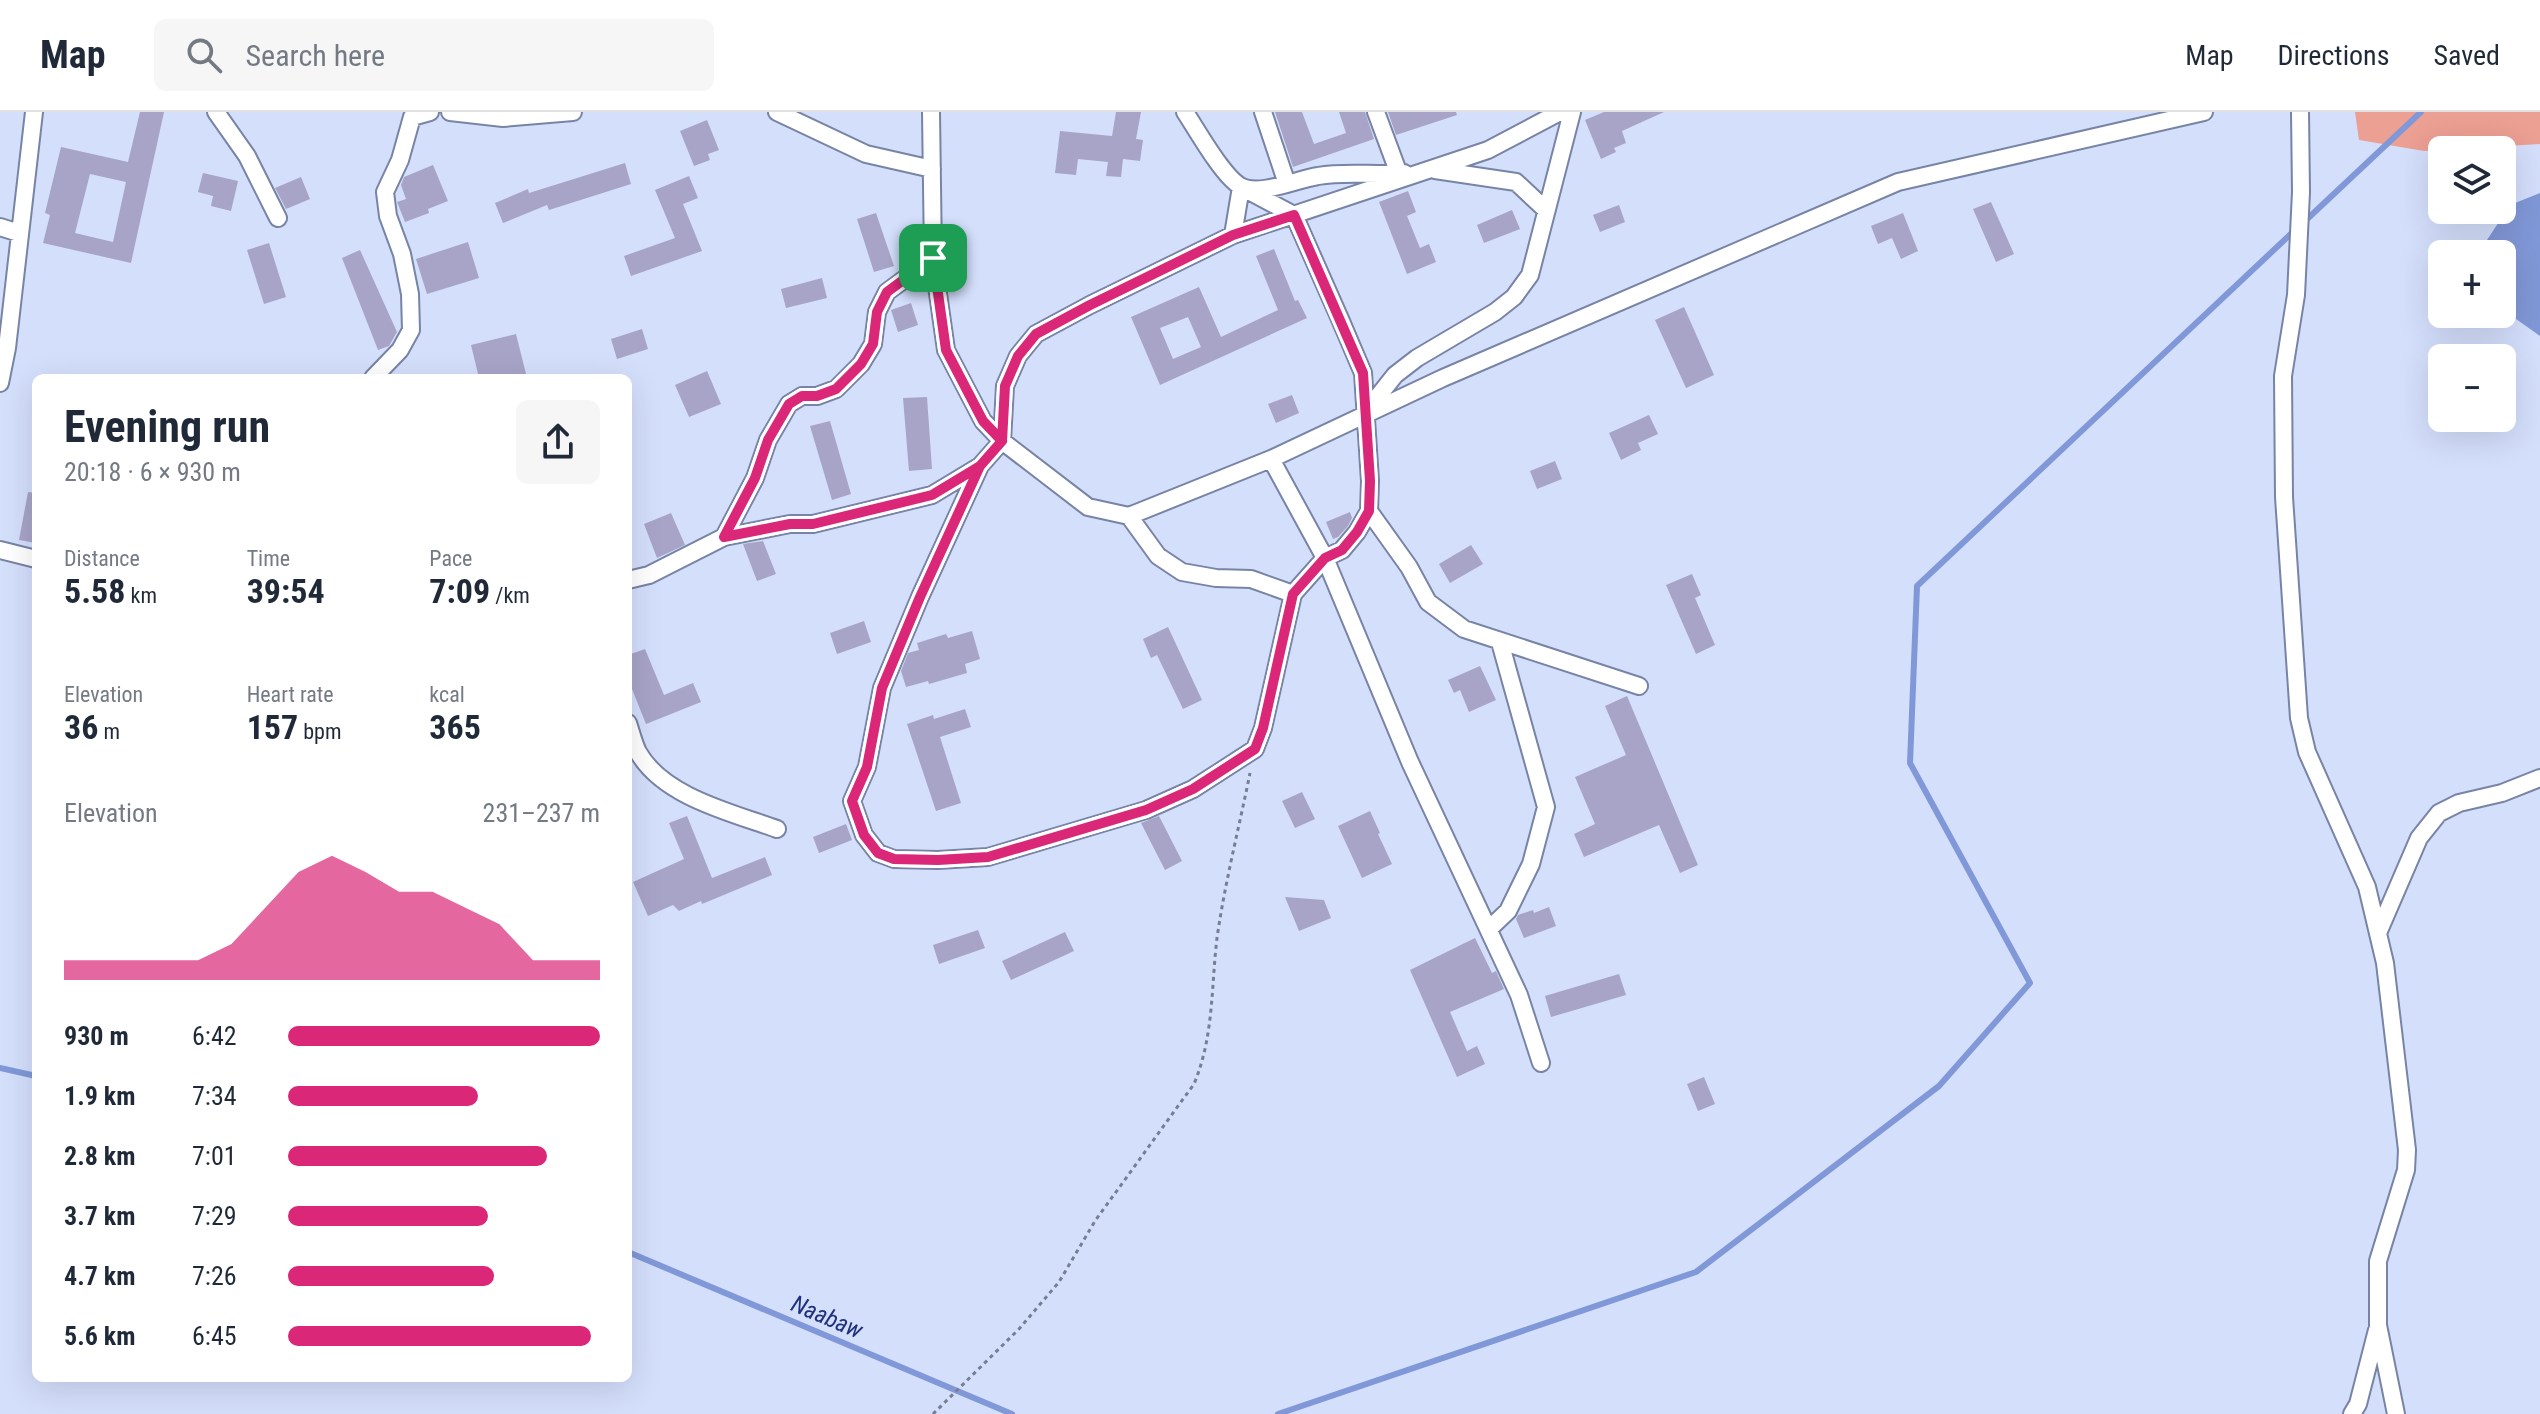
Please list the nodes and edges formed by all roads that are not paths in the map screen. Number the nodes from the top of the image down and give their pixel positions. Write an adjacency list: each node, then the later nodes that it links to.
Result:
1 (34, 112): 24 (street)
2 (216, 112): 22 (street)
3 (430, 112): 27 (street)
4 (450, 112): 5 (street)
5 (573, 112)
6 (777, 112): 15 (street)
7 (931, 112): 15 (street)
8 (1185, 112): 19 (street)
9 (1263, 112): 18 (street)
10 (1376, 112): 17 (street)
11 (1560, 112): 16 (street)
12 (1572, 112): 20 (street)
13 (2204, 112): 29 (street)
14 (2300, 112): 47 (street)
15 (932, 169): 26 (street)
16 (1432, 170): 17 (street); 20 (street); 21 (street)
17 (1399, 174): 18 (street)
18 (1287, 184): 19 (street)
19 (1241, 187): 21 (street); 25 (street)
20 (1546, 210): 29 (street)
21 (1294, 215): 25 (street); 29 (street)
22 (278, 218)
23 (0, 227): 24 (street)
24 (19, 233): 28 (street)
25 (1233, 235): 30 (street)
26 (933, 258): 30 (street); 35 (street)
27 (377, 374)
28 (0, 383)
29 (1364, 414): 31 (street); 33 (street)
30 (1002, 441): 32 (street); 34 (street)
31 (1271, 459): 34 (street); 38 (street)
32 (980, 466): 35 (street); 40 (street)
33 (1369, 511): 38 (street); 41 (street)
34 (1129, 516): 40 (street)
35 (724, 537): 39 (street)
36 (0, 550): 37 (street)
37 (32, 558)
38 (1325, 558): 40 (street); 46 (street)
39 (632, 579)
40 (1293, 594)
41 (1500, 642): 42 (street); 46 (street)
42 (1639, 686)
43 (632, 735): 45 (street)
44 (2540, 778): 47 (street)
45 (777, 829)
46 (1489, 929): 48 (street)
47 (2378, 933): 49 (street)
48 (1541, 1063)
49 (2378, 1325): 50 (street); 51 (street)
50 (2352, 1414)
51 (2396, 1414)

